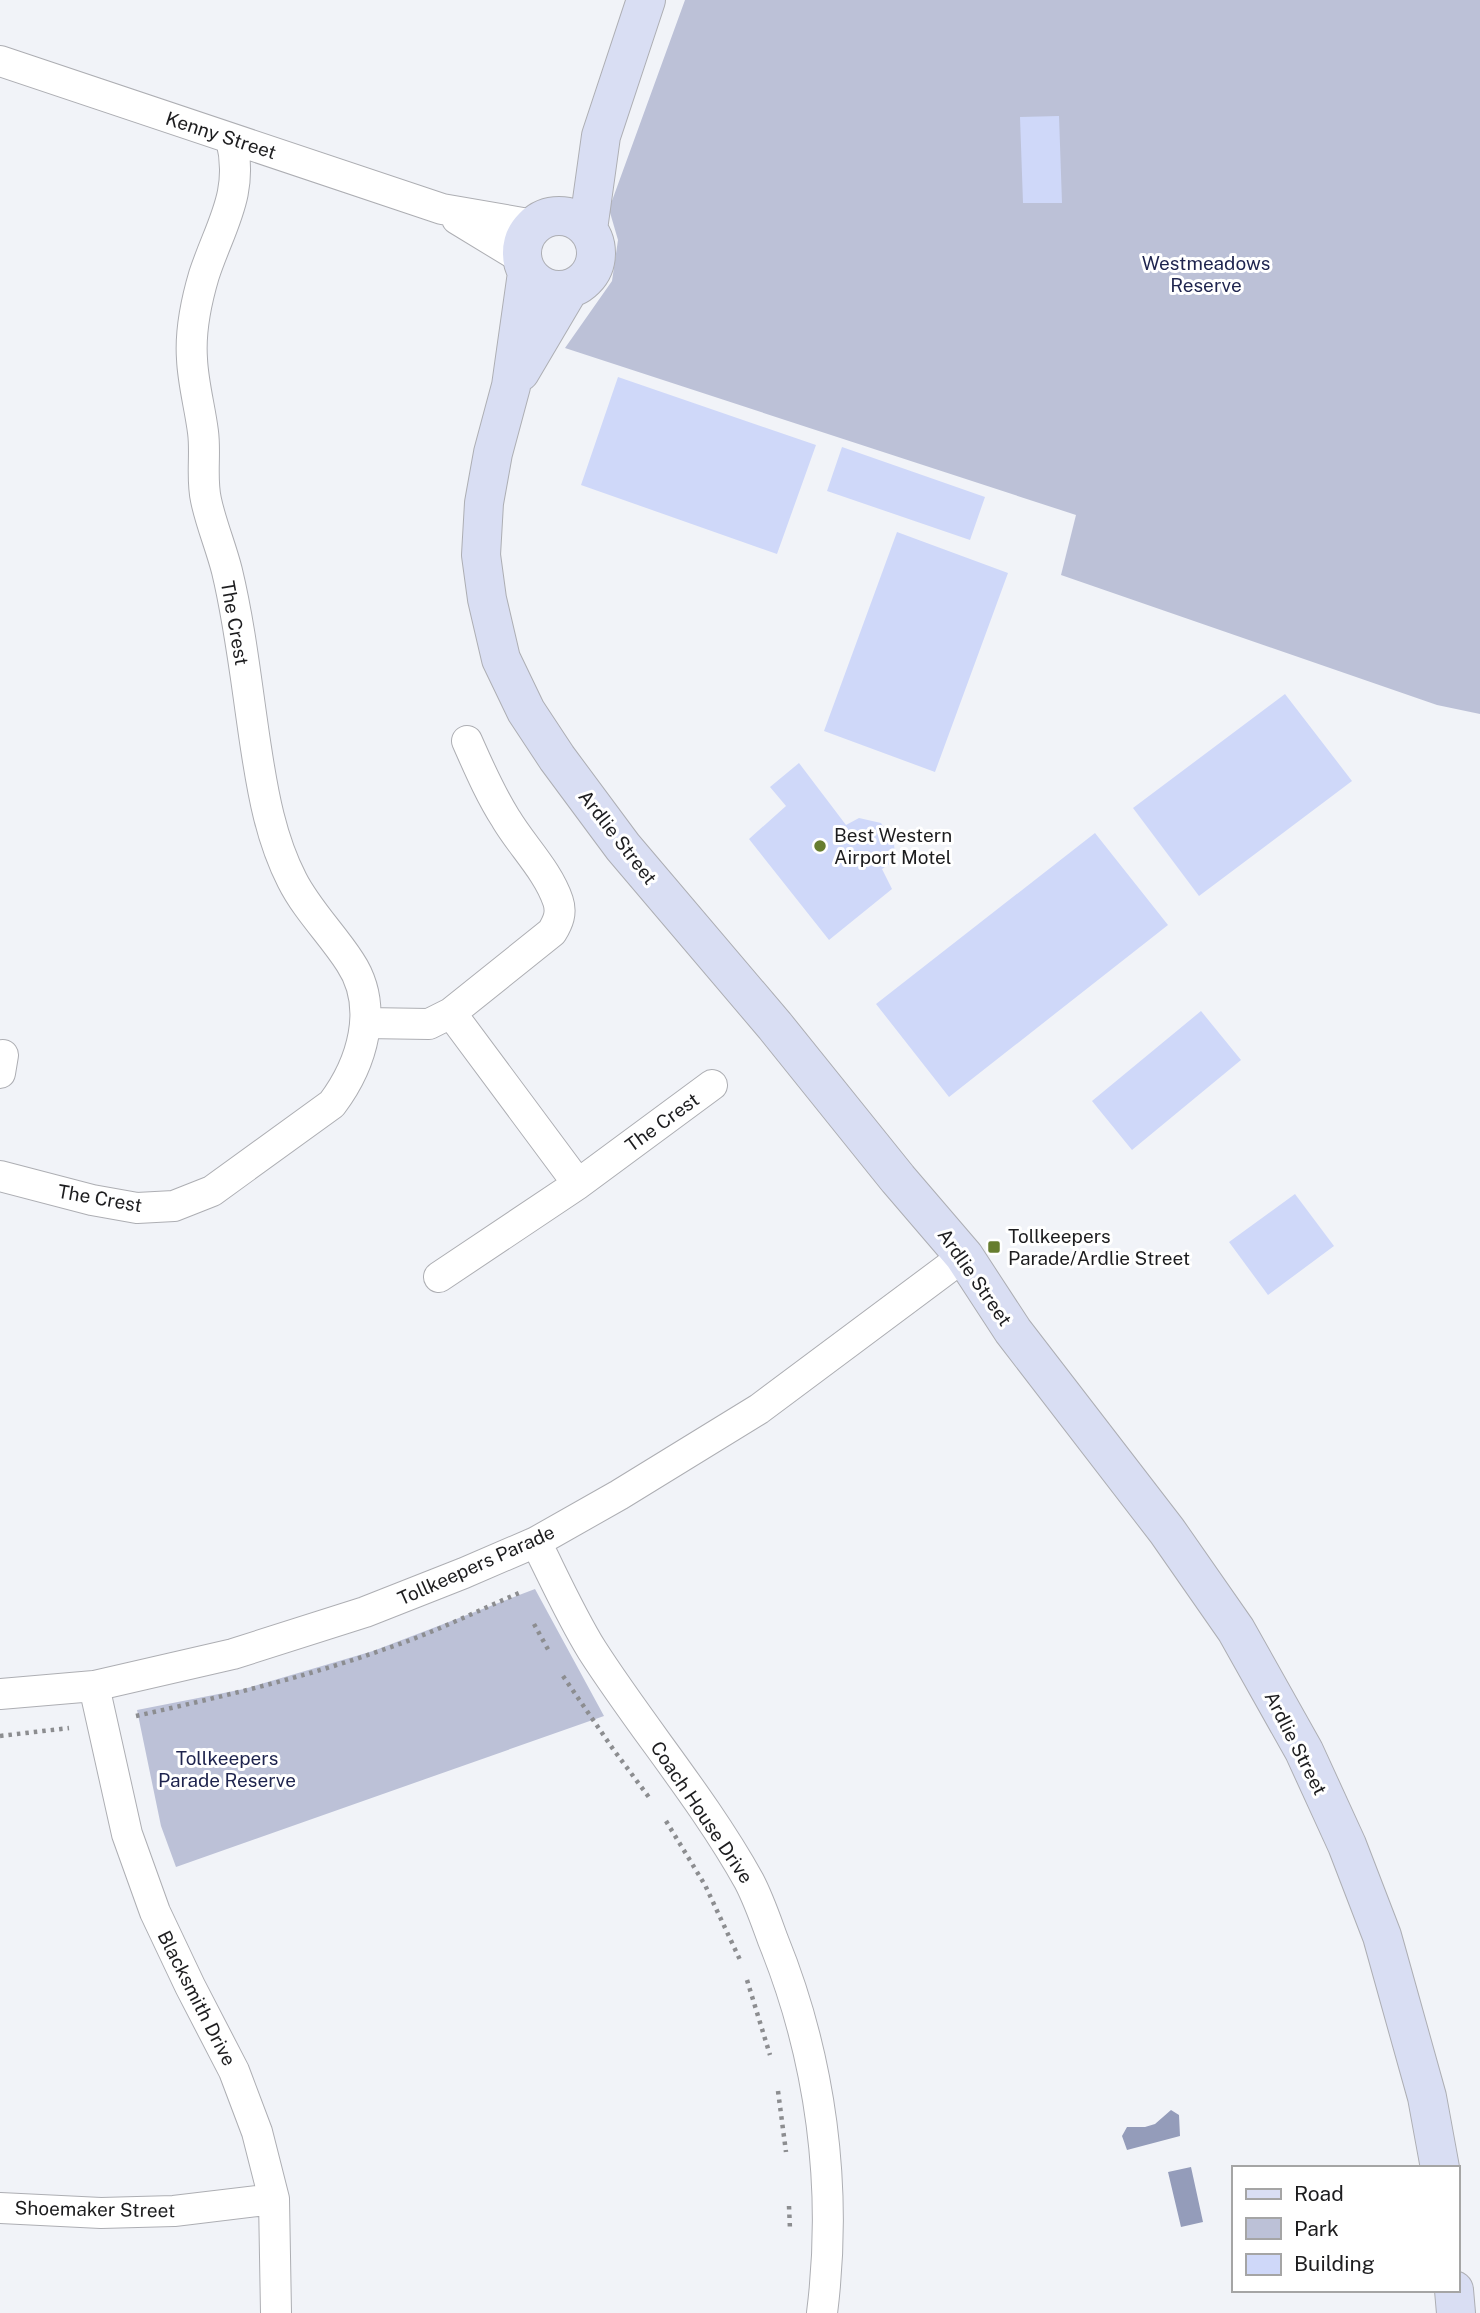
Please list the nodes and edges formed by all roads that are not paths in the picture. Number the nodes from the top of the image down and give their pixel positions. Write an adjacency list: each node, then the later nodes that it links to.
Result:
1 (646, 0): 6 (street, Ardlie Street)
2 (0, 61): 3 (street, Kenny Street)
3 (231, 139): 4 (street, Kenny Street); 5 (street, The Crest)
4 (282, 155): 5 (street, The Crest); 6 (street, Kenny Street)
5 (231, 205): 11 (street, The Crest)
6 (545, 240): 7 (street); 7 (street, Ardlie Street); 8 (street, Ardlie Street)
7 (569, 289): 8 (street, Ardlie Street)
8 (511, 386): 15 (street, Ardlie Street)
9 (467, 741): 10 (street)
10 (451, 1013): 11 (street); 14 (street)
11 (366, 1023): 13 (street, The Crest)
12 (712, 1085): 14 (street, The Crest)
13 (0, 1176)
14 (578, 1184): 16 (street, The Crest)
15 (964, 1256): 17 (street, Tollkeepers Parade); 20 (street, Ardlie Street)
16 (439, 1277)
17 (536, 1542): 18 (street, Tollkeepers Parade); 25 (street, Coach House Drive)
18 (94, 1686): 19 (street, Tollkeepers Parade); 21 (street, Blacksmith Drive)
19 (0, 1695)
20 (1440, 2166)
21 (274, 2199): 22 (street, Shoemaker Street); 24 (street, Blacksmith Drive)
22 (0, 2208)
23 (1454, 2292): 26 (street)
24 (276, 2313)
25 (822, 2313)
26 (1455, 2313)

